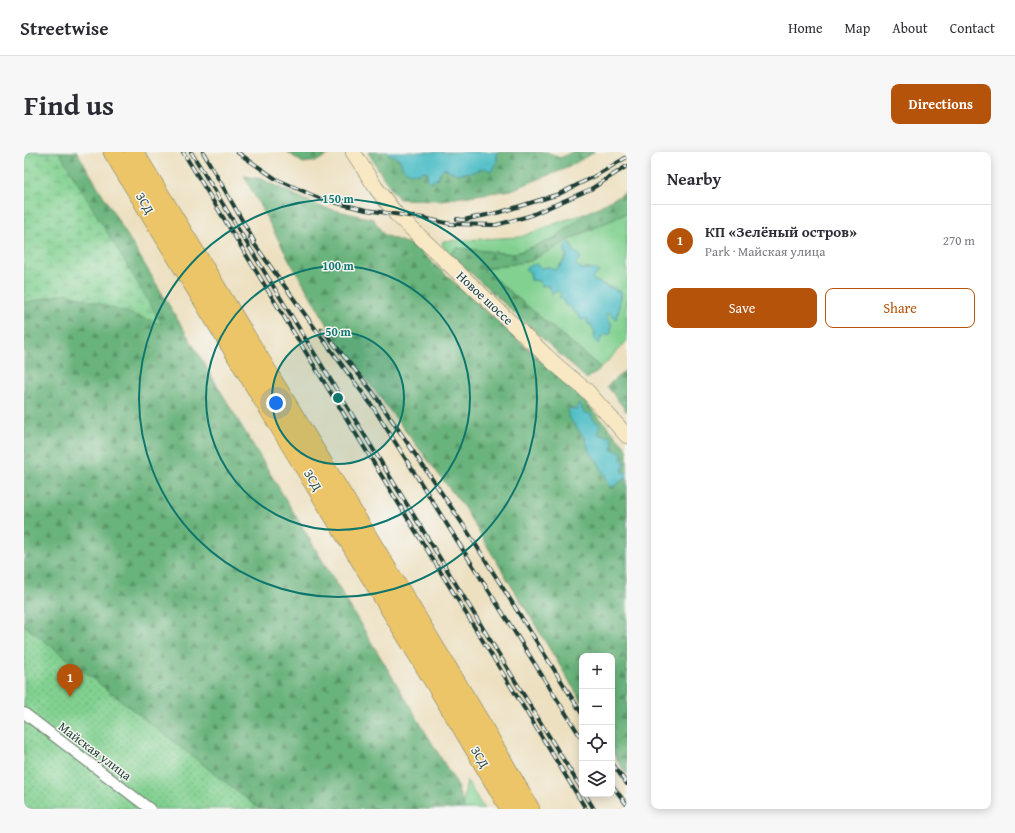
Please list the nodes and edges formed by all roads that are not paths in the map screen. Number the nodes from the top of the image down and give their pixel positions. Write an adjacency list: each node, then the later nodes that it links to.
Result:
1 (113, 152): 7 (highway, ЗСД)
2 (134, 152): 8 (highway, ЗСД)
3 (353, 152): 4 (main road, Новое шоссе)
4 (627, 436)
5 (24, 713): 6 (street, Майская улица)
6 (150, 809)
7 (510, 809)
8 (530, 809)

